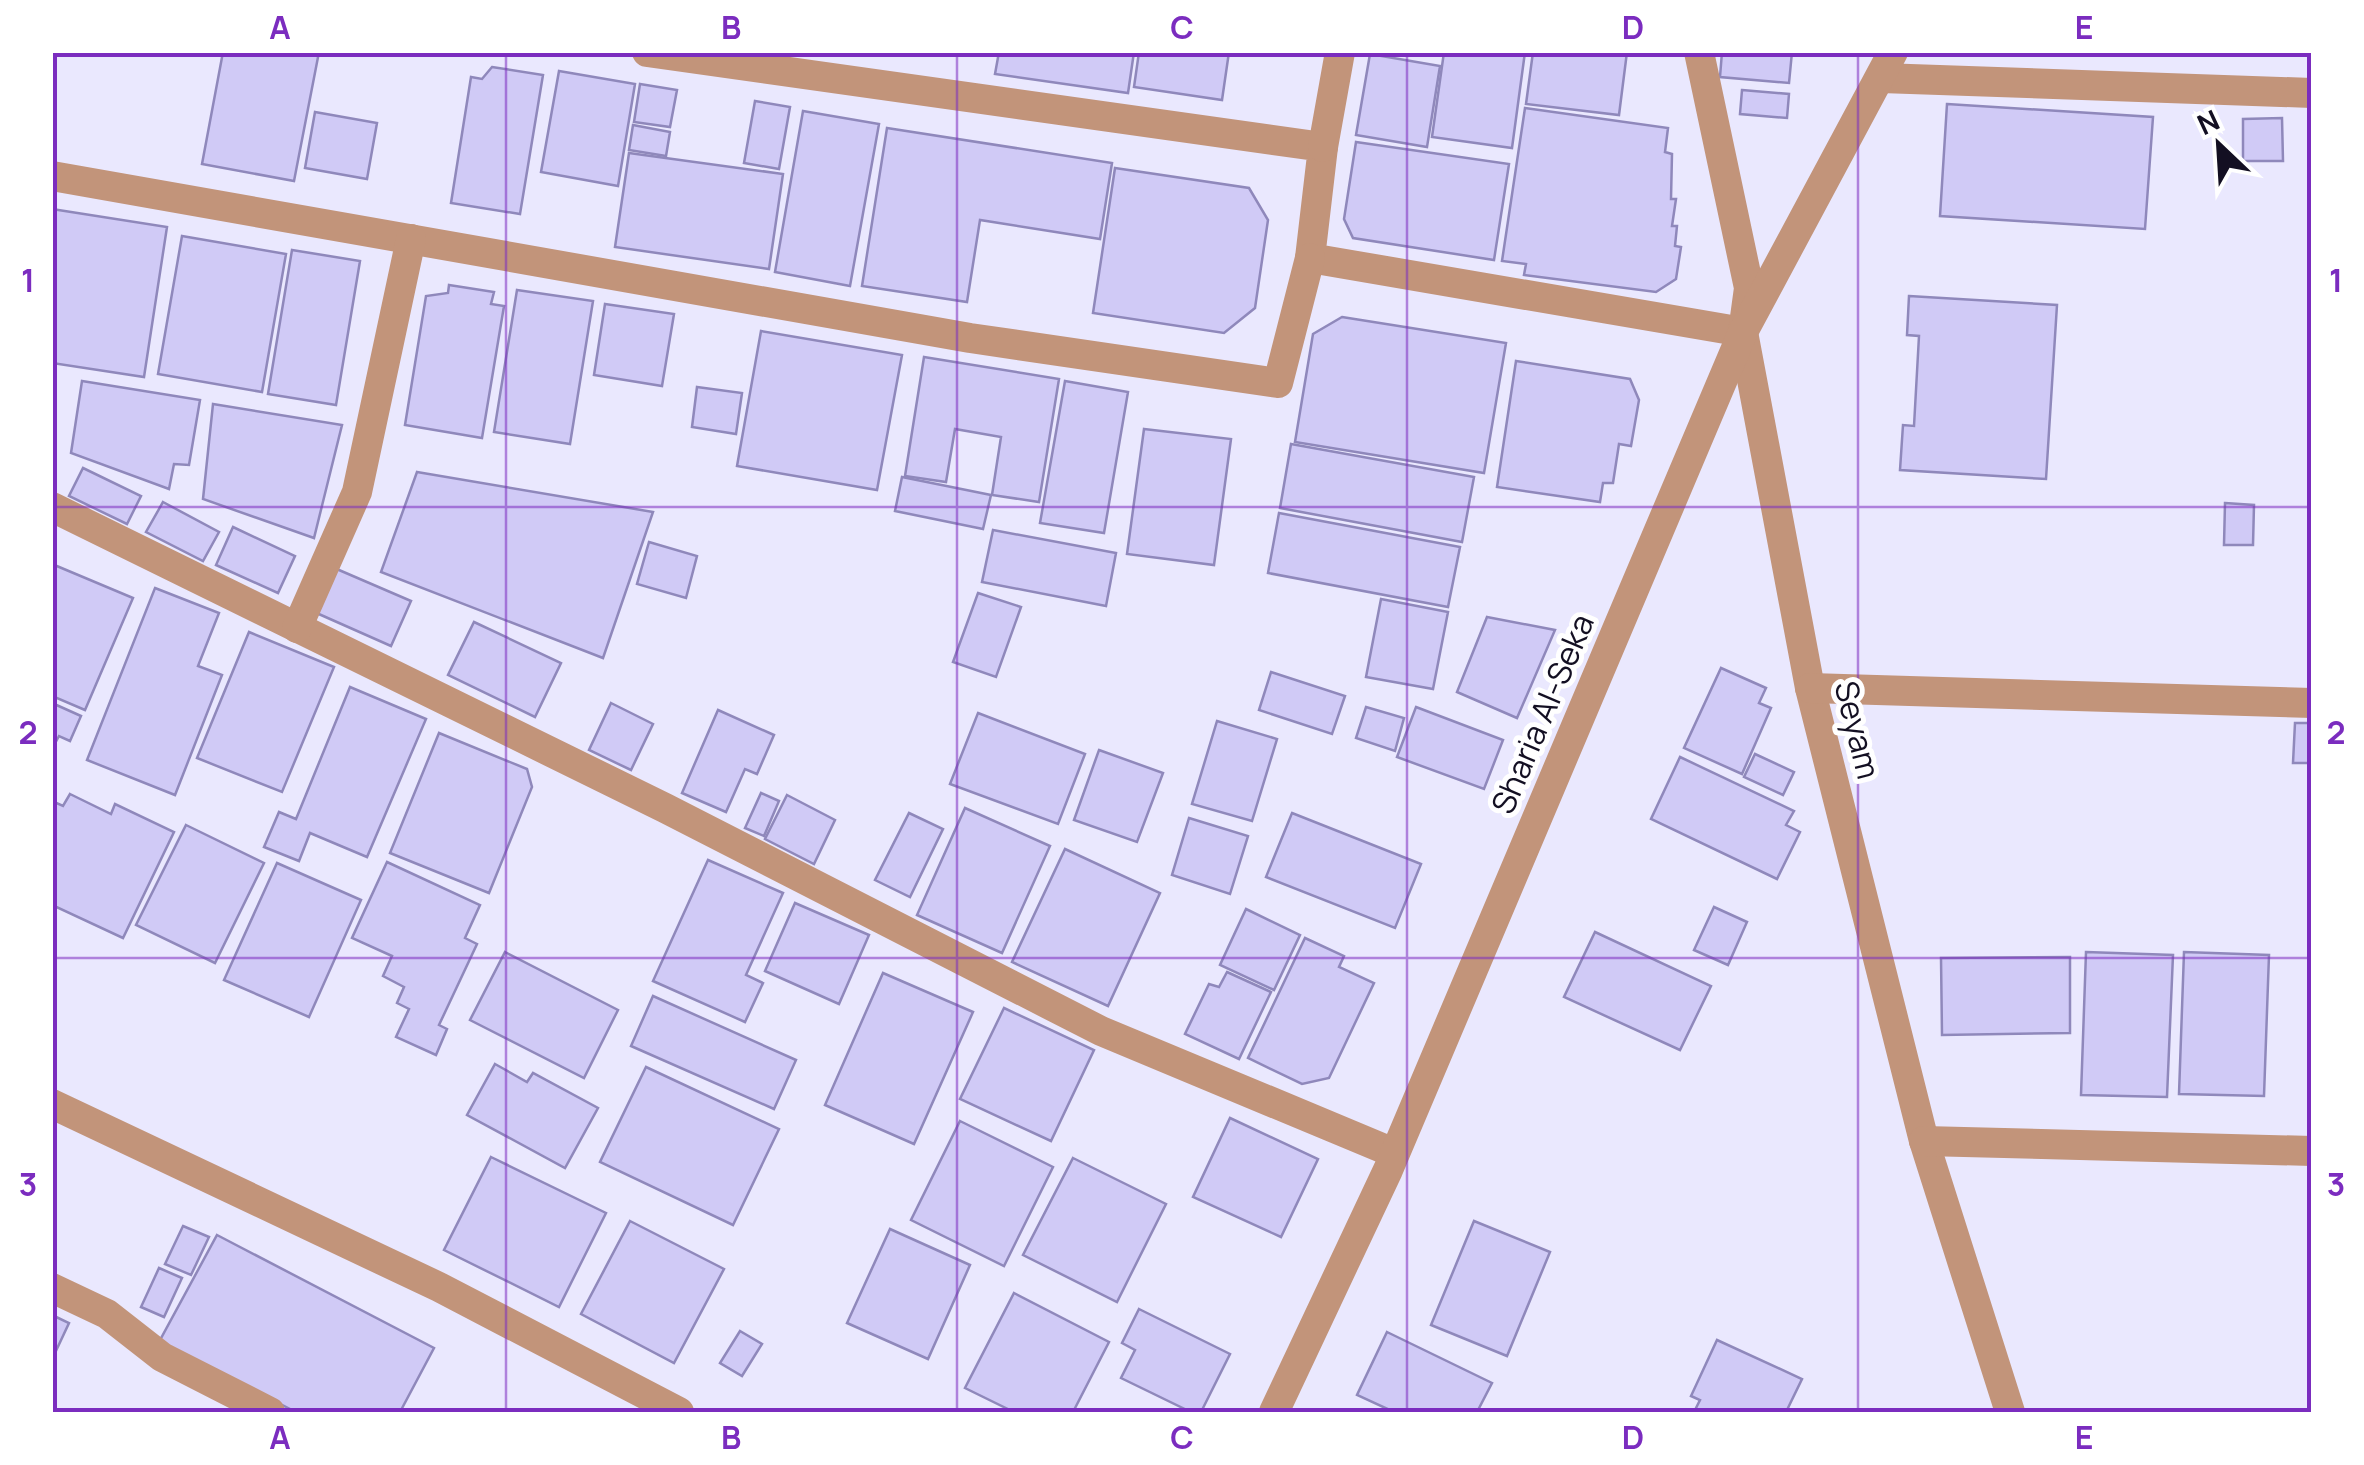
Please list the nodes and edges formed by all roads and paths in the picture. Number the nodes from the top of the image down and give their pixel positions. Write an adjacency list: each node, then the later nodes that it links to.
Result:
1 (648, 52): 6 (street)
2 (1340, 52): 6 (street)
3 (1699, 52): 10 (street, Seyam)
4 (1887, 66): 5 (street); 10 (street, Sharia Al-Seka)
5 (2312, 93)
6 (1323, 147): 9 (street)
7 (52, 176): 8 (street)
8 (412, 239): 9 (street); 12 (street)
9 (1310, 258): 10 (street)
10 (1743, 332): 13 (street, Seyam); 18 (street, Sharia Al-Seka)
11 (52, 507): 12 (street)
12 (297, 628): 18 (street)
13 (1810, 688): 14 (street); 16 (street, Seyam)
14 (2312, 703)
15 (52, 1104): 21 (street)
16 (1924, 1141): 17 (street); 23 (street, Seyam)
17 (2312, 1152)
18 (1394, 1153): 22 (street, Sharia Al-Seka)
19 (52, 1288): 20 (street)
20 (270, 1412)
21 (679, 1412)
22 (1274, 1412)
23 (2010, 1412)

